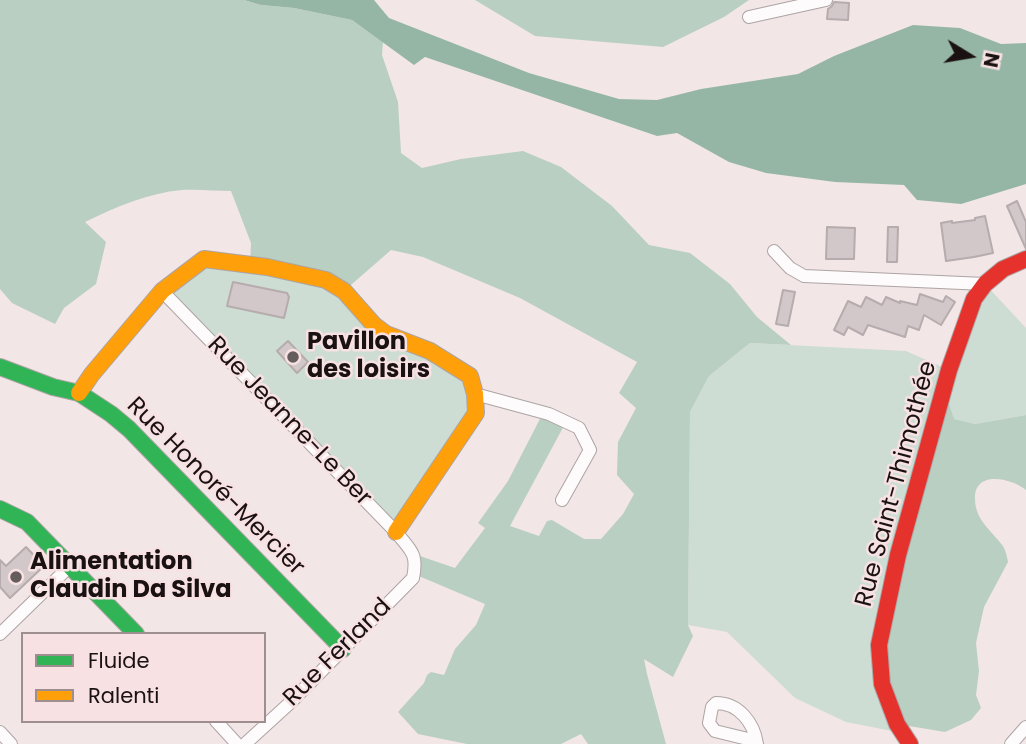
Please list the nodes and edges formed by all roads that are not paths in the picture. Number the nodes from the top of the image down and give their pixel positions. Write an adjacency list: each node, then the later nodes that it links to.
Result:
1 (826, 0): 2 (street)
2 (749, 17)
3 (774, 251): 5 (street)
4 (1026, 259): 5 (street, Rue Saint-Thimothée)
5 (985, 284): 24 (street, Rue Saint-Thimothée)
6 (162, 291): 8 (street); 9 (street); 12 (street, Rue Jeanne-Le Ber)
7 (0, 366): 8 (street, Rue Honoré-Mercier)
8 (79, 393): 17 (street, Rue Honoré-Mercier)
9 (475, 394): 10 (street); 12 (street)
10 (562, 500)
11 (0, 509): 14 (street)
12 (396, 532): 13 (street, Rue Jeanne-Le Ber)
13 (414, 554): 17 (street, Rue Ferland)
14 (70, 566): 15 (street); 16 (street)
15 (134, 632)
16 (0, 634)
17 (343, 649): 23 (street, Rue Ferland)
18 (218, 723): 22 (street)
19 (1026, 727): 25 (street)
20 (0, 732): 21 (street)
21 (11, 744)
22 (237, 744)
23 (246, 744)
24 (910, 744)
25 (1012, 744)

